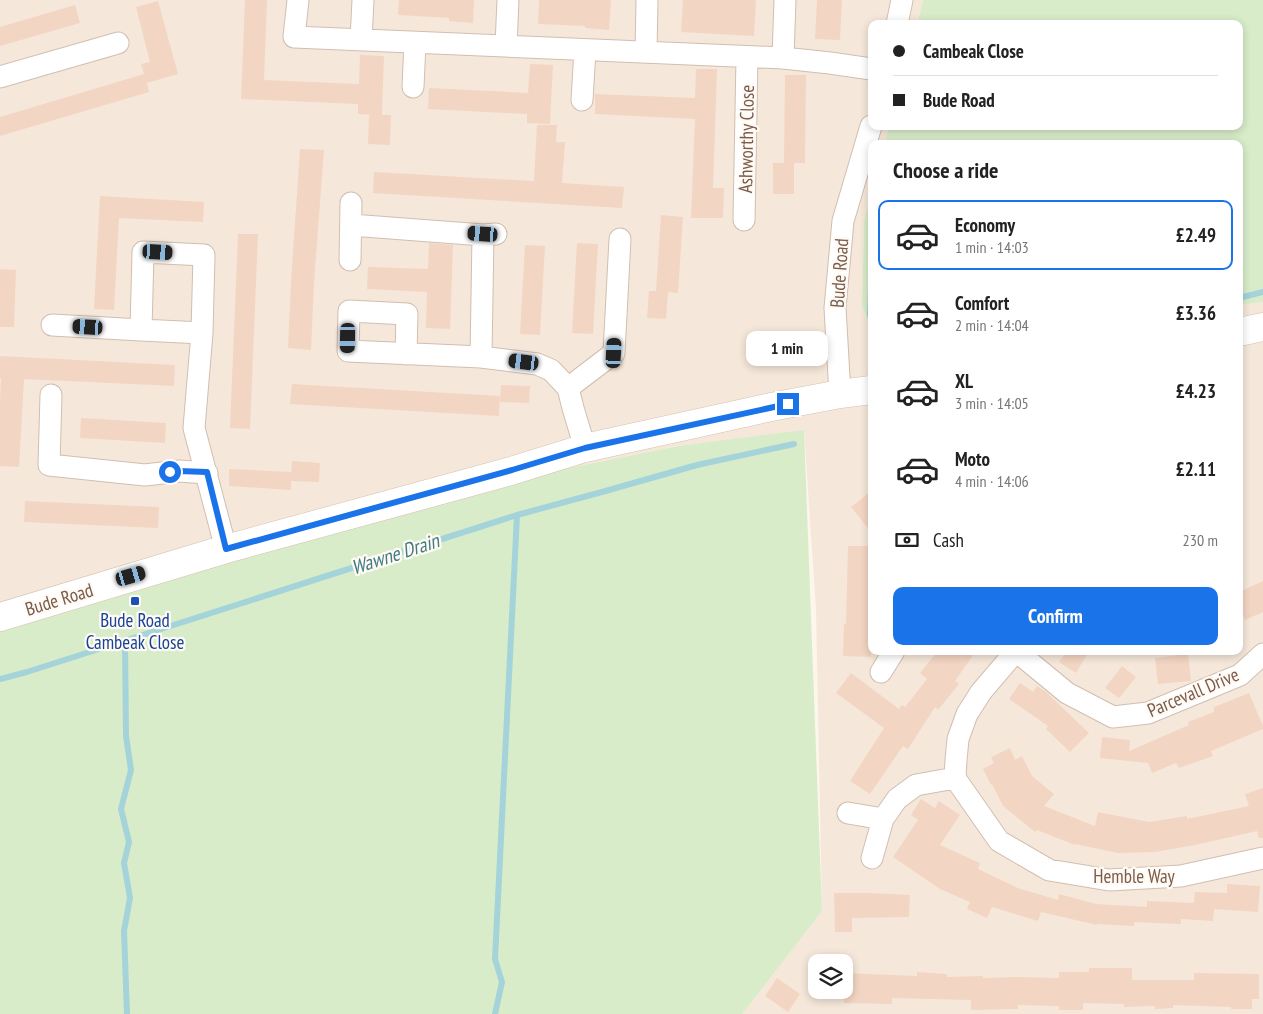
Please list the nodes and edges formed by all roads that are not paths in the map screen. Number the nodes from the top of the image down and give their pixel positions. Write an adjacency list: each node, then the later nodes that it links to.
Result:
1 (298, 0): 8 (street, Ashworthy Close)
2 (362, 0): 8 (street)
3 (508, 0): 11 (street)
4 (648, 0): 13 (street)
5 (785, 0): 15 (street)
6 (902, 0): 7 (street)
7 (898, 20)
8 (361, 40): 9 (street, Ashworthy Close)
9 (415, 42): 11 (street, Ashworthy Close); 18 (street)
10 (118, 44): 17 (street)
11 (506, 46): 12 (street, Ashworthy Close)
12 (585, 50): 13 (street, Ashworthy Close); 19 (street)
13 (646, 52): 14 (street, Ashworthy Close)
14 (747, 57): 15 (street, Ashworthy Close); 22 (street, Ashworthy Close)
15 (783, 58): 16 (street, Ashworthy Close)
16 (868, 69)
17 (0, 77)
18 (413, 87)
19 (582, 100)
20 (870, 130): 35 (street, Bude Road)
21 (351, 203): 23 (street)
22 (744, 220)
23 (351, 225): 25 (street); 32 (street)
24 (620, 239): 33 (street)
25 (350, 260)
26 (52, 325): 28 (street)
27 (1263, 327): 29 (street)
28 (141, 330): 30 (street); 30 (street)
29 (1243, 331)
30 (202, 333): 38 (street)
31 (406, 354): 32 (street)
32 (481, 357): 33 (street)
33 (568, 388): 37 (street)
34 (868, 390): 35 (street)
35 (840, 394): 37 (street, Bude Road)
36 (51, 395): 38 (street)
37 (585, 448): 39 (street, Bude Road)
38 (207, 472): 39 (street)
39 (226, 549): 40 (street, Bude Road)
40 (0, 617)
41 (1263, 654): 44 (street, Parcevall Drive)
42 (892, 655): 45 (street)
43 (1013, 655): 46 (street)
44 (1021, 655)
45 (881, 672)
46 (955, 778): 48 (street); 50 (street, Hemble Way)
47 (848, 813): 48 (street)
48 (883, 819): 49 (street)
49 (872, 858)
50 (1263, 858)

